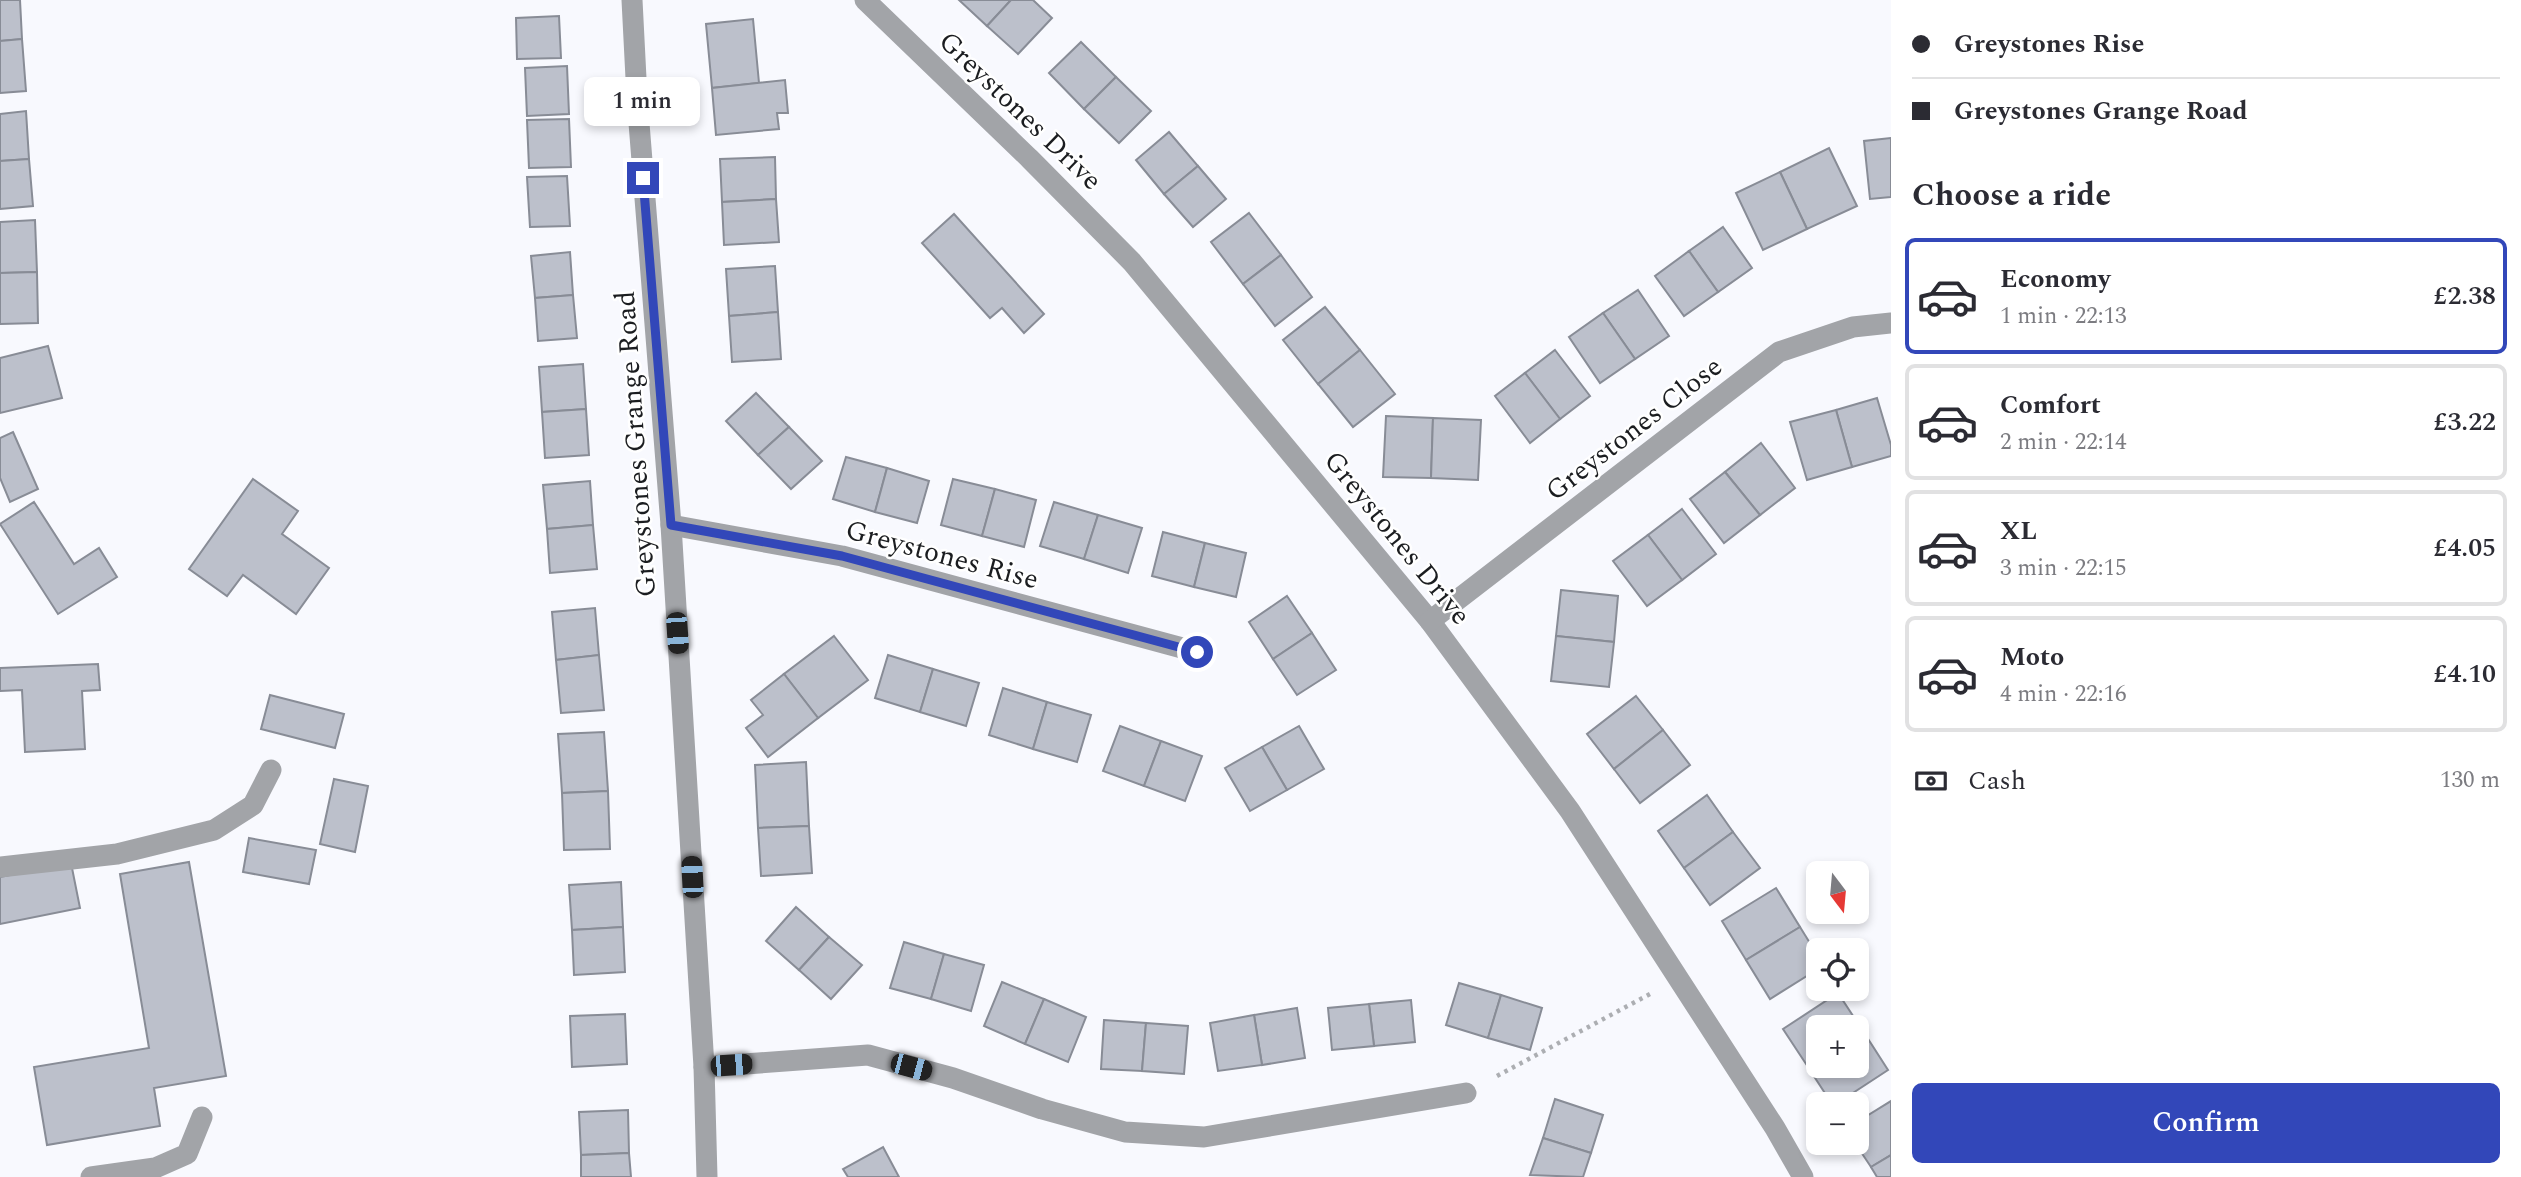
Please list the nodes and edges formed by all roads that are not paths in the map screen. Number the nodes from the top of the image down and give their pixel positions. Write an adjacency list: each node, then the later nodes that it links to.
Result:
1 (632, 0): 4 (street, Greystones Grange Road)
2 (865, 0): 5 (street, Greystones Drive)
3 (1891, 323): 5 (street, Greystones Close)
4 (671, 525): 6 (street, Greystones Rise); 9 (street, Greystones Grange Road)
5 (1430, 621): 14 (street, Greystones Drive)
6 (1197, 652)
7 (271, 770): 8 (street)
8 (0, 867)
9 (704, 1067): 10 (street); 13 (street, Greystones Grange Road)
10 (1466, 1093)
11 (202, 1117): 12 (street)
12 (91, 1177)
13 (707, 1177)
14 (1804, 1177)

